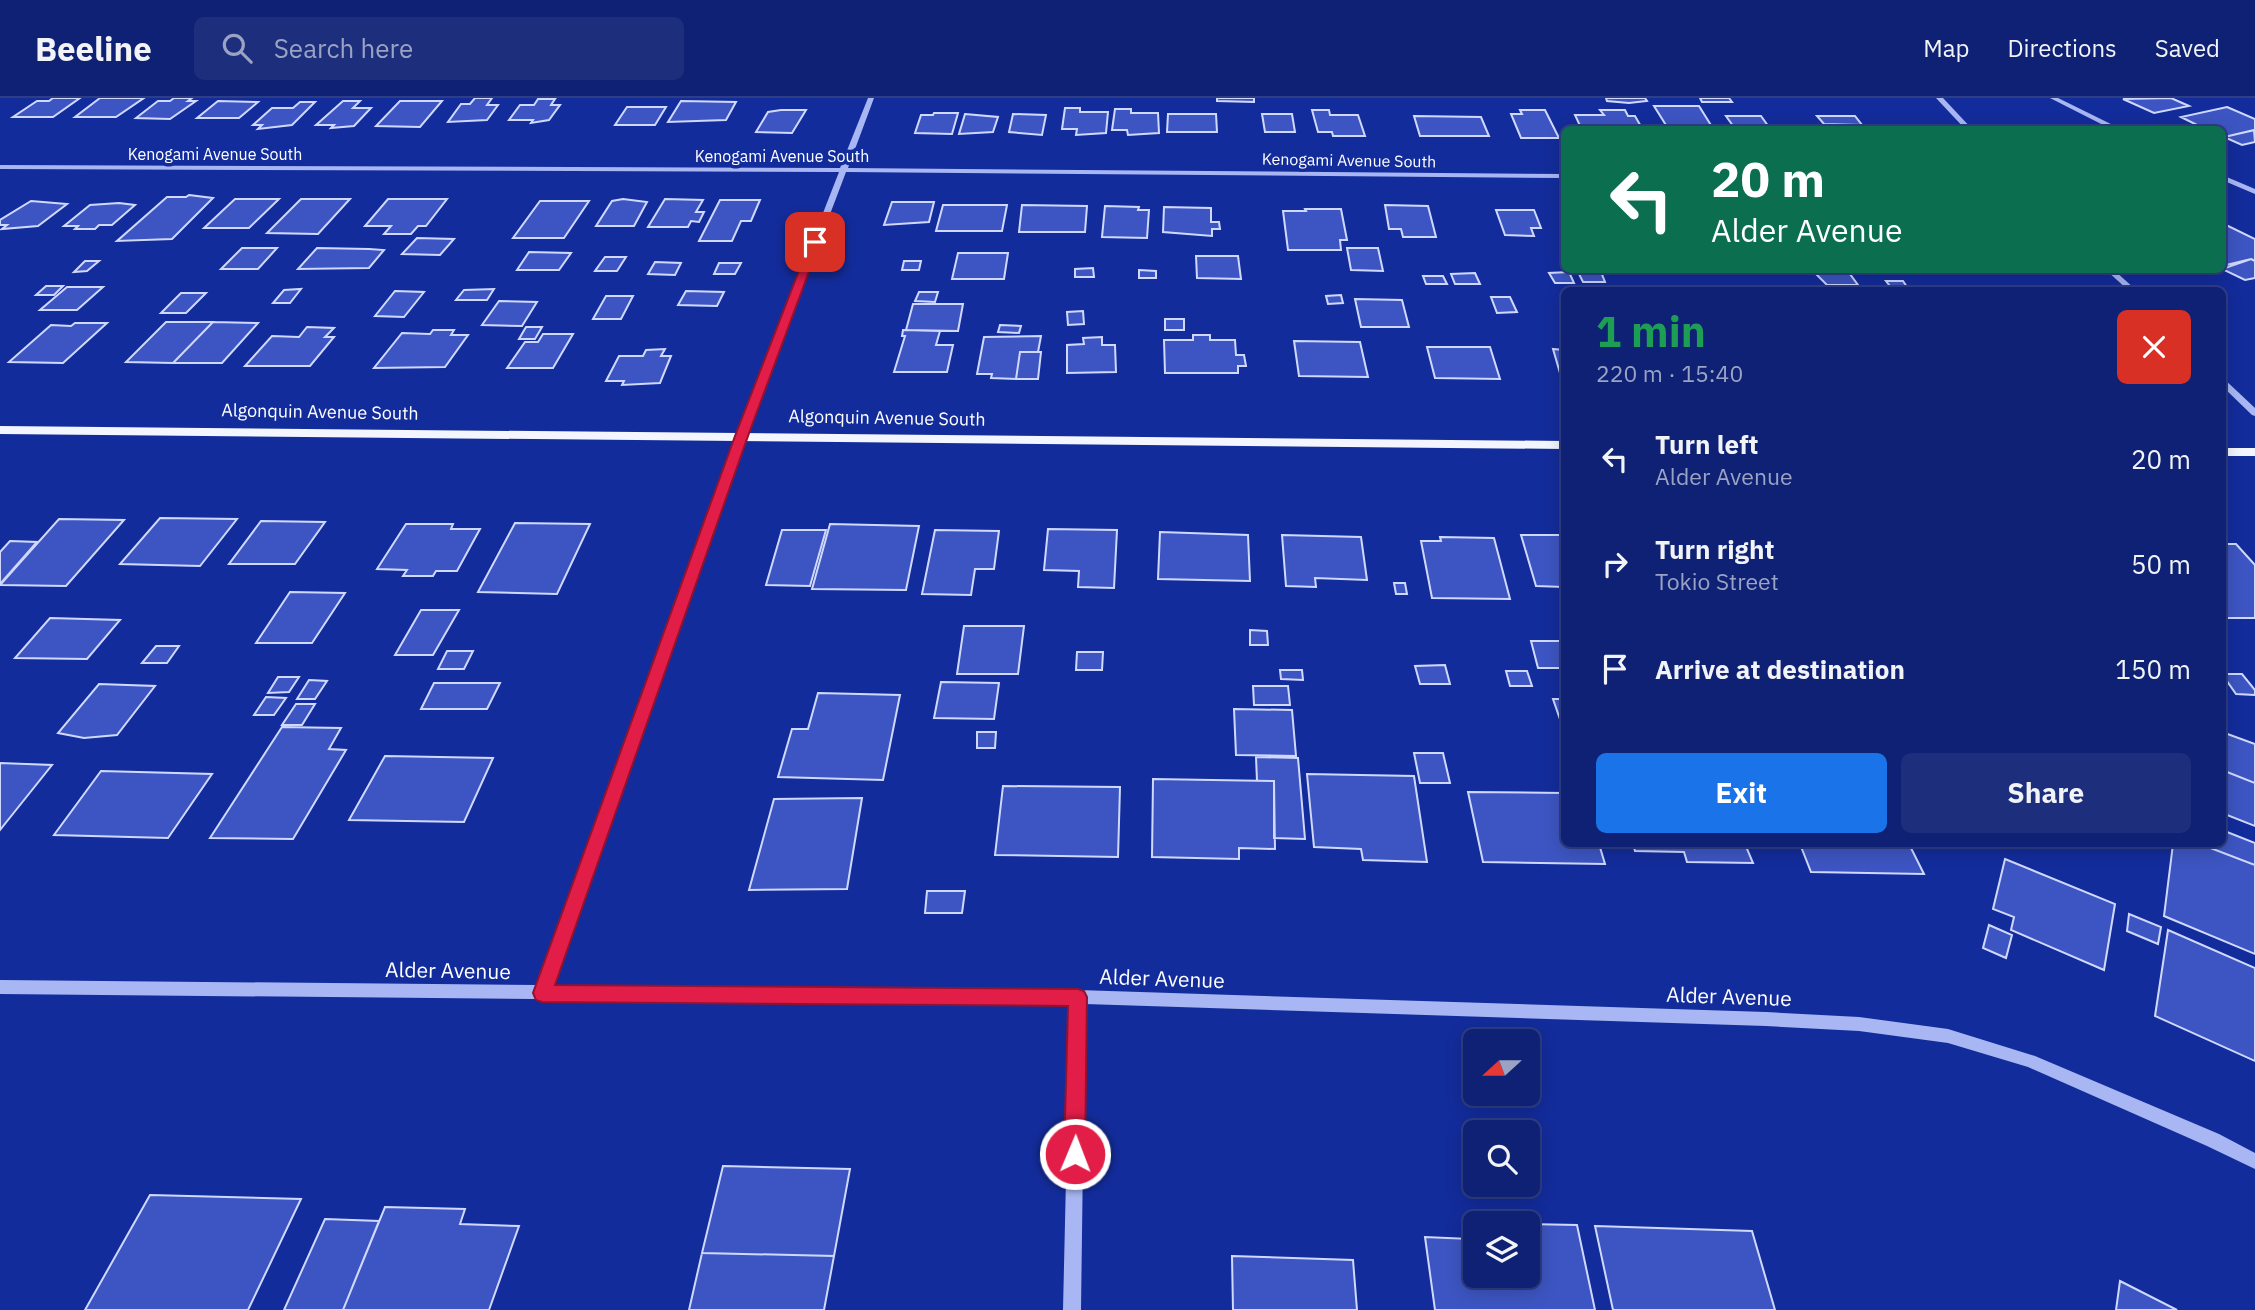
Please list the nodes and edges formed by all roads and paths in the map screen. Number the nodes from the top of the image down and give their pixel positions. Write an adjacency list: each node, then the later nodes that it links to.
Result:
1 (871, 98): 7 (street)
2 (1939, 98): 4 (street)
3 (2053, 98): 5 (street)
4 (1966, 126)
5 (2112, 126)
6 (0, 167): 7 (street, Kenogami Avenue South)
7 (842, 170): 8 (street, Kenogami Avenue South); 16 (street)
8 (1561, 176)
9 (2226, 179): 10 (street)
10 (2255, 192)
11 (2113, 273): 12 (street)
12 (2129, 287)
13 (2226, 384): 14 (street)
14 (2255, 412)
15 (0, 430): 16 (main road, Algonquin Avenue South)
16 (741, 436): 17 (main road, Algonquin Avenue South); 21 (street)
17 (1561, 445)
18 (2226, 452): 19 (main road)
19 (2255, 452)
20 (0, 986): 21 (street, Alder Avenue)
21 (542, 993): 22 (street, Alder Avenue)
22 (1078, 997): 23 (street, Alder Avenue); 24 (street)
23 (2255, 1161)
24 (1072, 1310)

